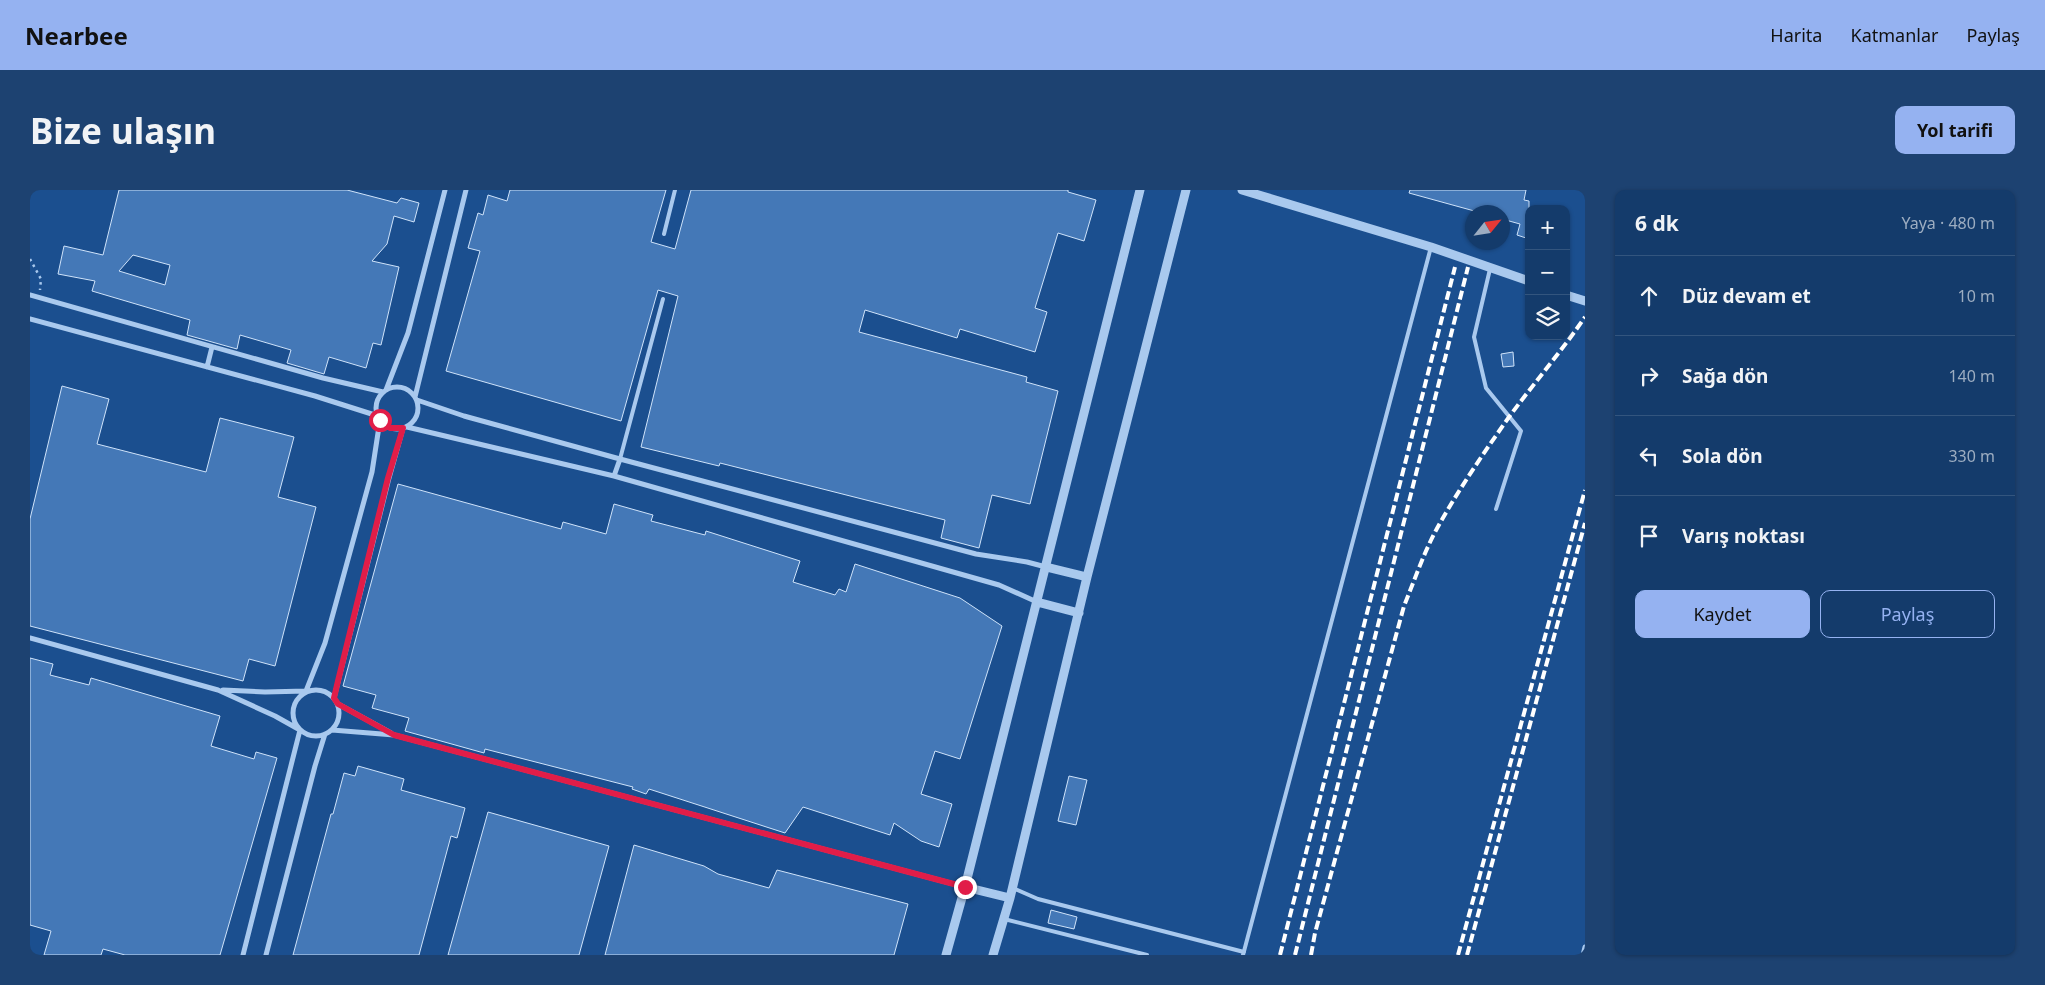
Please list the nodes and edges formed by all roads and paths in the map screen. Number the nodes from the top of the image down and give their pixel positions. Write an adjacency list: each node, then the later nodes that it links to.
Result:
1 (445, 190): 20 (street)
2 (466, 190): 21 (street)
3 (676, 190): 7 (lane)
4 (1140, 190): 27 (street)
5 (1186, 190): 28 (street)
6 (1242, 190): 8 (street)
7 (664, 234)
8 (1431, 246): 10 (street); 45 (lane)
9 (30, 259): 14 (path)
10 (1491, 267): 11 (street); 26 (lane)
11 (1525, 280)
12 (30, 295): 14 (street)
13 (1569, 295): 16 (street)
14 (39, 298): 18 (street)
15 (663, 299): 24 (lane)
16 (1585, 301)
17 (30, 319): 19 (street)
18 (212, 347): 19 (street); 20 (street)
19 (207, 367): 22 (street)
20 (384, 391): 21 (street); 22 (street)
21 (416, 398): 23 (street); 24 (street)
22 (379, 418): 23 (street); 33 (street)
23 (405, 428): 25 (street); 34 (street)
24 (620, 459): 25 (street); 27 (street)
25 (614, 476): 29 (street)
26 (1496, 509)
27 (1046, 567): 28 (street); 29 (street)
28 (1087, 576): 30 (street)
29 (1037, 602): 30 (street); 40 (street)
30 (1079, 613): 41 (street)
31 (30, 638): 32 (street)
32 (218, 690): 33 (street); 36 (street)
33 (306, 692): 34 (street); 36 (street)
34 (334, 698): 35 (street)
35 (338, 704): 37 (street); 39 (street)
36 (300, 730): 38 (street); 46 (street)
37 (332, 730): 38 (street); 39 (street)
38 (325, 734): 47 (street)
39 (394, 735): 40 (street)
40 (965, 887): 42 (street); 48 (street)
41 (1012, 887): 42 (street); 45 (lane)
42 (1010, 898): 43 (street)
43 (1004, 918): 49 (street); 50 (lane)
44 (1585, 947): 51 (street)
45 (1244, 954)
46 (243, 955)
47 (266, 955)
48 (946, 955)
49 (993, 955)
50 (1147, 955)
51 (1583, 955)

